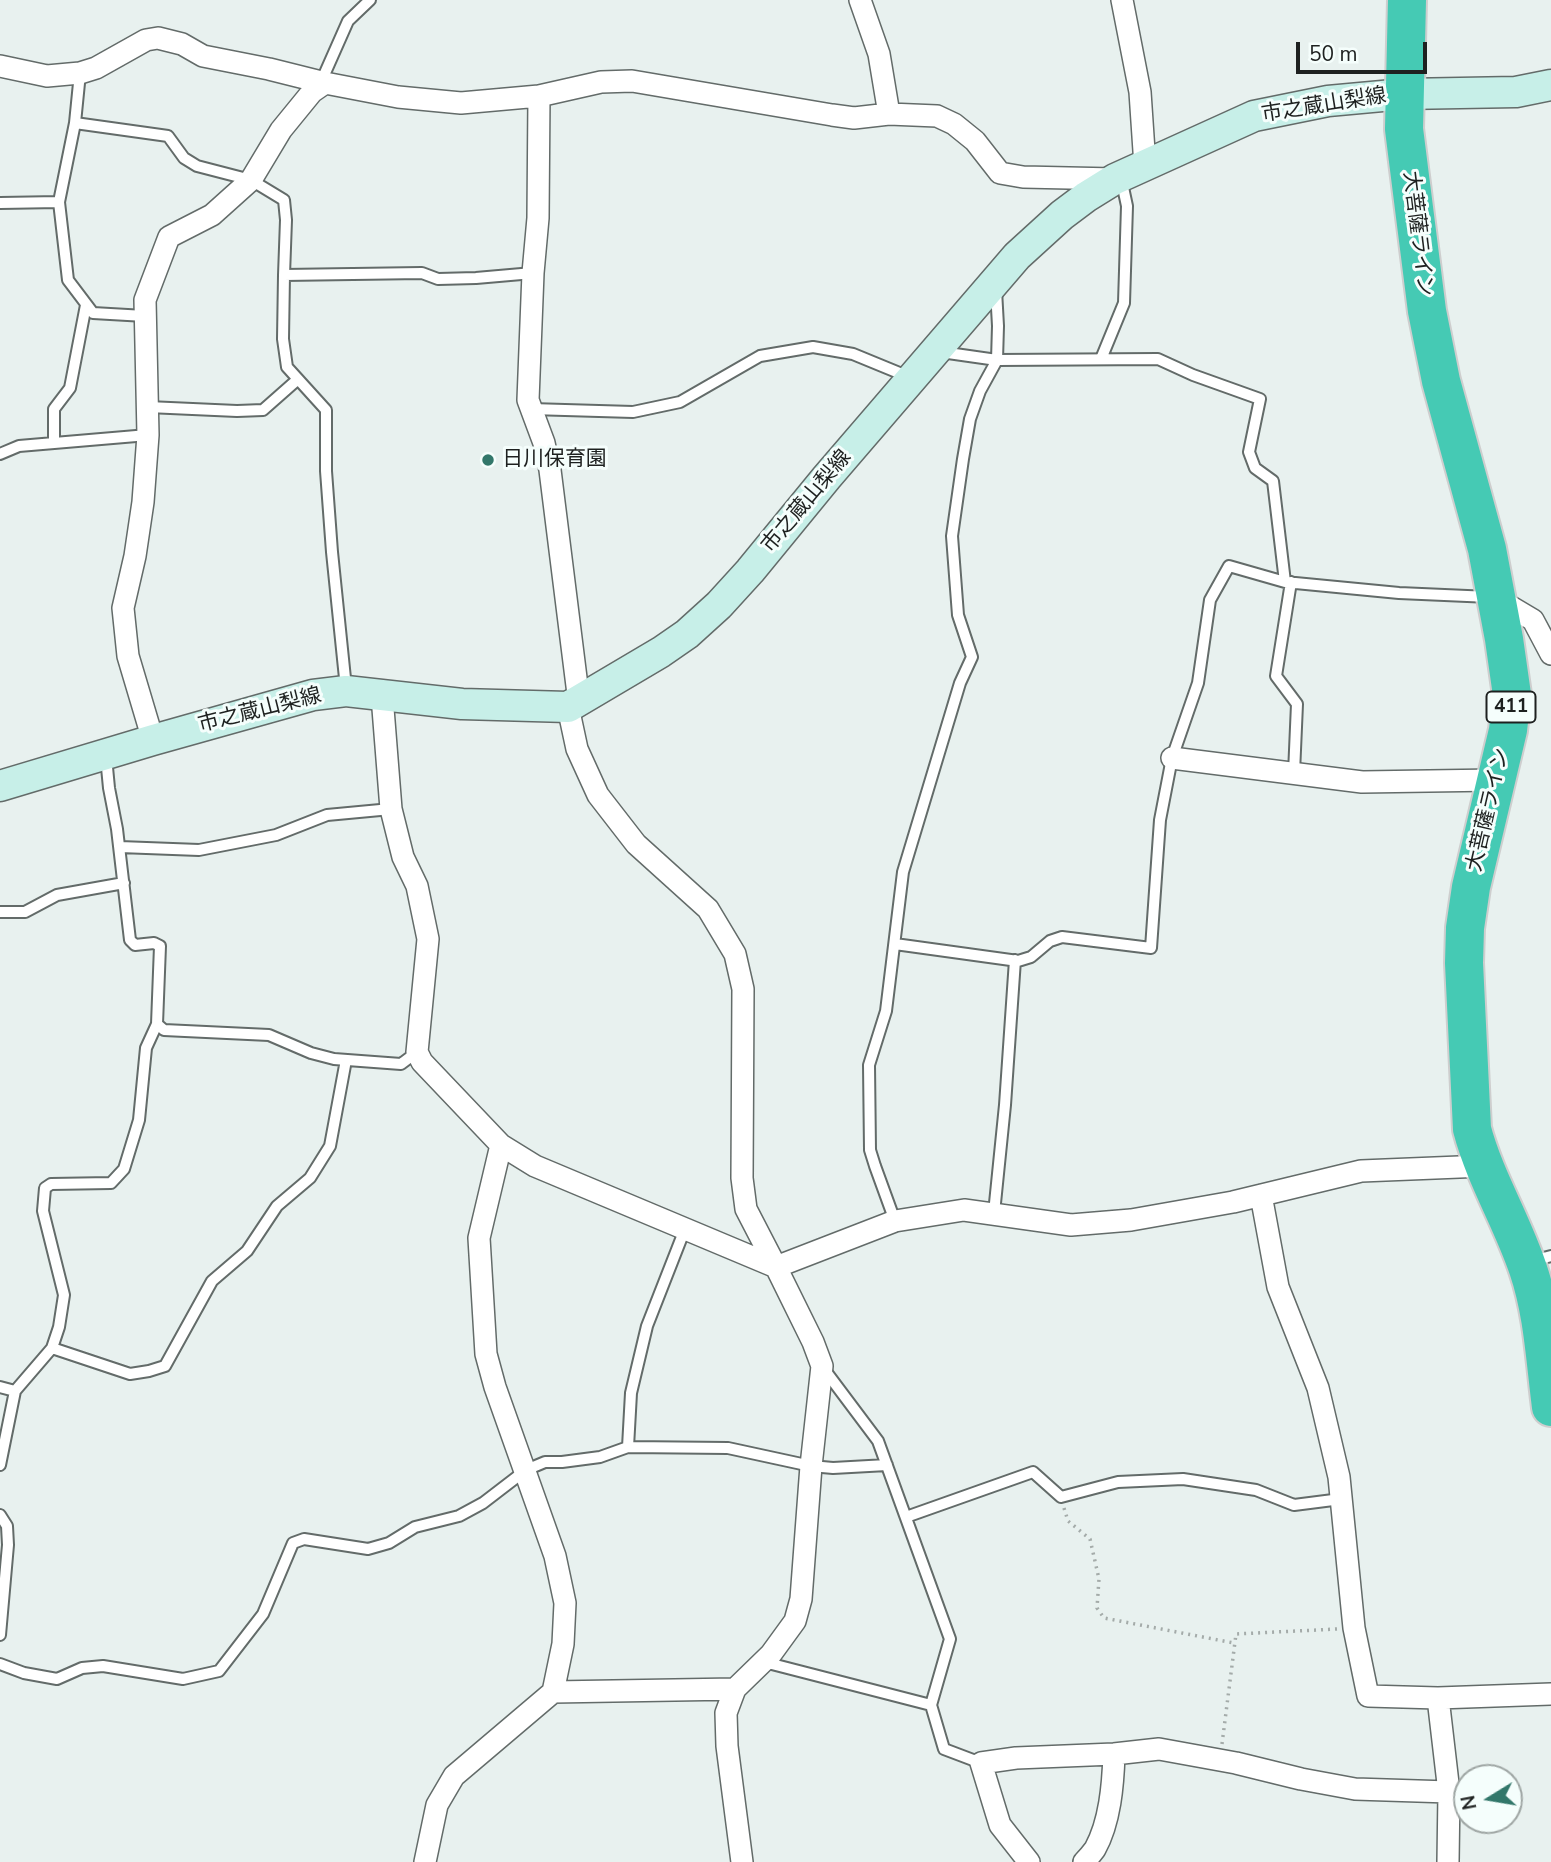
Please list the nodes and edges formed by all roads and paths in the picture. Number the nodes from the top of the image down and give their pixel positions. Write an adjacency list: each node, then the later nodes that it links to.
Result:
1 (370, 0): 7 (lane)
2 (860, 0): 11 (street)
3 (1122, 0): 13 (street)
4 (1407, 0): 9 (highway, 大菩薩ライン / 411)
5 (0, 66): 6 (street)
6 (80, 73): 7 (street); 12 (lane)
7 (323, 82): 10 (street); 14 (street)
8 (1551, 85): 9 (main road, 市之蔵山梨線)
9 (1404, 94): 13 (main road, 市之蔵山梨線); 33 (highway, 大菩薩ライン / 411)
10 (539, 96): 11 (street); 17 (street)
11 (889, 114): 13 (street)
12 (75, 123): 14 (lane); 15 (lane)
13 (1127, 174): 19 (main road, 市之蔵山梨線); 23 (lane)
14 (251, 180): 18 (lane); 21 (street)
15 (59, 202): 16 (lane); 20 (lane)
16 (0, 203)
17 (533, 273): 18 (lane); 28 (street)
18 (284, 275): 26 (lane)
19 (995, 281): 22 (main road, 市之蔵山梨線); 24 (lane)
20 (86, 305): 21 (lane); 30 (lane)
21 (145, 316): 27 (street)
22 (935, 351): 24 (lane); 25 (main road, 市之蔵山梨線)
23 (1101, 359): 24 (lane); 32 (lane)
24 (997, 360): 48 (lane)
25 (912, 378): 28 (lane); 37 (main road, 市之蔵山梨線)
26 (297, 380): 27 (lane); 35 (lane)
27 (148, 407): 29 (street)
28 (531, 409): 37 (street)
29 (148, 435): 30 (lane); 38 (street)
30 (54, 443): 31 (lane)
31 (0, 454)
32 (1288, 582): 33 (lane); 40 (lane); 41 (lane)
33 (1496, 598): 34 (street); 42 (highway, 大菩薩ライン / 411)
34 (1551, 654)
35 (346, 691): 36 (main road, 市之蔵山梨線); 38 (main road, 市之蔵山梨線)
36 (382, 696): 37 (main road, 市之蔵山梨線); 44 (street)
37 (574, 705): 60 (street)
38 (153, 740): 39 (main road, 市之蔵山梨線)
39 (106, 754): 43 (main road, 市之蔵山梨線); 45 (lane)
40 (1172, 758): 41 (street); 49 (lane)
41 (1294, 773): 42 (street)
42 (1496, 780): 54 (highway, 大菩薩ライン / 411)
43 (0, 786)
44 (391, 809): 45 (lane); 51 (street)
45 (120, 847): 46 (lane)
46 (124, 883): 47 (lane); 50 (lane)
47 (0, 912)
48 (895, 944): 49 (lane); 57 (lane)
49 (1015, 960): 56 (lane)
50 (157, 1024): 52 (lane); 61 (lane)
51 (417, 1052): 52 (lane); 53 (street)
52 (346, 1060): 61 (lane)
53 (501, 1145): 58 (street); 70 (street)
54 (1484, 1166): 55 (street); 59 (highway, 大菩薩ライン / 411)
55 (1261, 1195): 56 (street); 72 (street)
56 (994, 1213): 57 (street)
57 (895, 1221): 60 (street)
58 (685, 1229): 60 (street); 66 (lane)
59 (1539, 1260): 65 (highway, 大菩薩ライン / 411)
60 (776, 1268): 62 (street)
61 (52, 1348): 64 (lane)
62 (822, 1366): 68 (lane); 69 (street)
63 (0, 1387): 64 (lane)
64 (15, 1391): 67 (lane)
65 (1551, 1407)
66 (628, 1447): 69 (lane); 70 (lane)
67 (0, 1465)
68 (887, 1465): 69 (lane); 74 (lane)
69 (811, 1466): 78 (street)
70 (526, 1470): 79 (lane); 81 (street)
71 (1061, 1497): 72 (lane); 74 (lane); 77 (path)
72 (1341, 1499): 75 (street)
73 (0, 1515): 76 (lane)
74 (906, 1517): 84 (lane)
75 (1354, 1628): 77 (path); 83 (street)
76 (0, 1635)
77 (1234, 1643): 86 (path)
78 (762, 1662): 80 (street); 84 (lane)
79 (0, 1664)
80 (735, 1689): 81 (street); 90 (street)
81 (553, 1692): 89 (street)
82 (1551, 1694): 83 (street)
83 (1438, 1698): 88 (street)
84 (930, 1705): 87 (lane)
85 (1114, 1754): 86 (street); 87 (street); 92 (street)
86 (1220, 1760): 88 (street)
87 (981, 1763): 91 (street)
88 (1448, 1792): 93 (street)
89 (425, 1862)
90 (742, 1862)
91 (1029, 1862)
92 (1084, 1862)
93 (1448, 1862)

